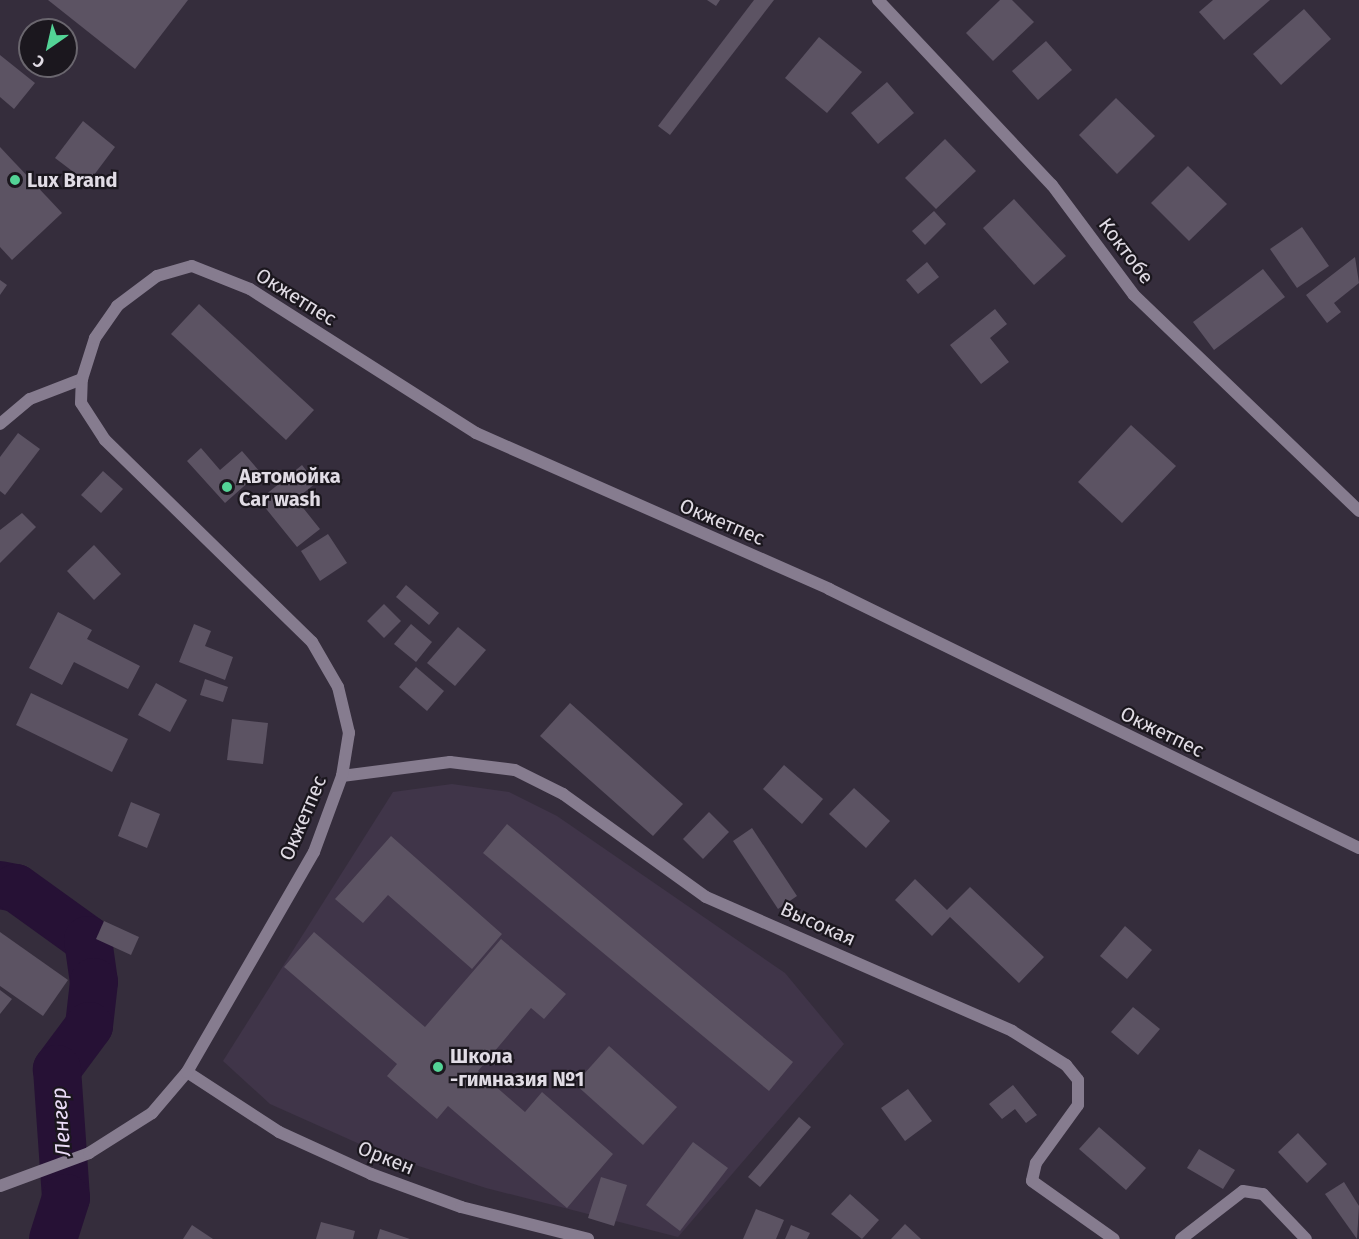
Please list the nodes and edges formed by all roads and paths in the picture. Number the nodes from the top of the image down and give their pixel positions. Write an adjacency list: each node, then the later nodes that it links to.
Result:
1 (878, 0): 4 (street, Коктобе)
2 (82, 379): 3 (street); 5 (street, Окжетпес); 6 (street, Окжетпес)
3 (0, 424)
4 (1359, 511)
5 (342, 776): 7 (street, Окжетпес); 10 (street, Высокая)
6 (1359, 848)
7 (187, 1072): 8 (street, Окжетпес); 9 (street, Оркен)
8 (0, 1186)
9 (588, 1239)
10 (1114, 1239)
11 (1181, 1239): 12 (street)
12 (1306, 1239)

